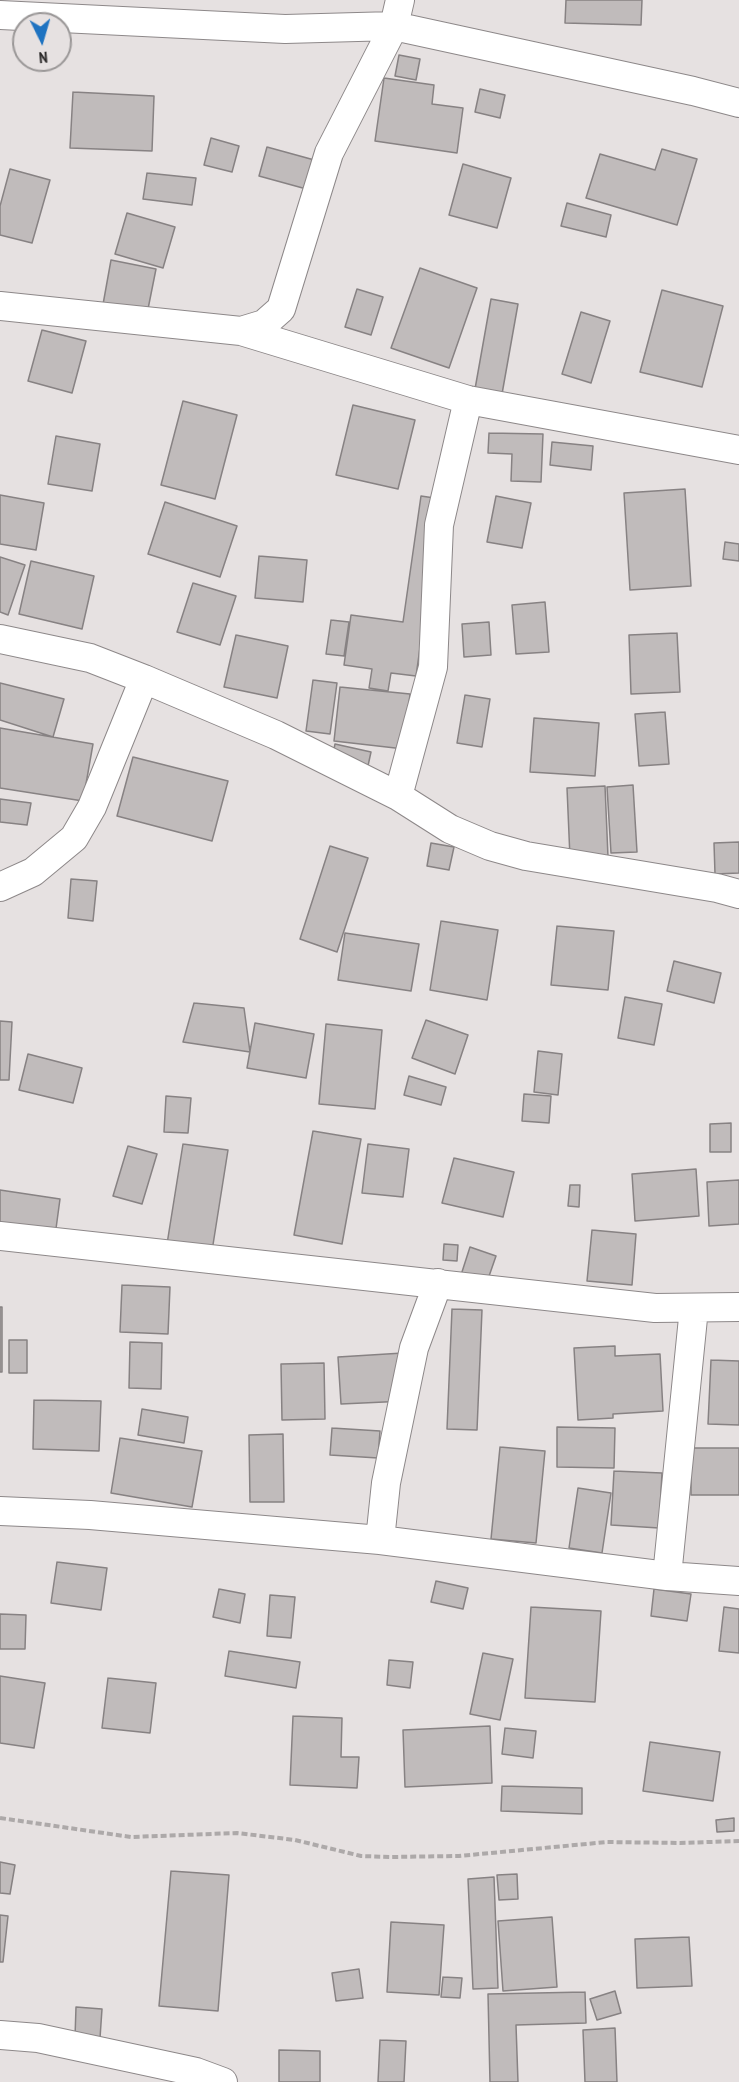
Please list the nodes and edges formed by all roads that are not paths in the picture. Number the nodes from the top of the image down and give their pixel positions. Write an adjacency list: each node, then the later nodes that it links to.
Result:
1 (397, 13): 2 (street); 3 (street); 5 (street)
2 (0, 15)
3 (739, 103)
4 (0, 306): 5 (street)
5 (242, 331): 6 (street)
6 (468, 400): 7 (street); 10 (street)
7 (739, 450)
8 (0, 639): 9 (street)
9 (144, 679): 10 (street); 11 (street)
10 (398, 796): 12 (street)
11 (0, 887)
12 (739, 894)
13 (0, 1236): 14 (street)
14 (438, 1283): 16 (street); 18 (street)
15 (739, 1307): 16 (street)
16 (694, 1308): 19 (street)
17 (0, 1511): 18 (street)
18 (380, 1540): 19 (street)
19 (667, 1576): 20 (street)
20 (739, 1581)
21 (0, 2035): 22 (street)
22 (223, 2082)

